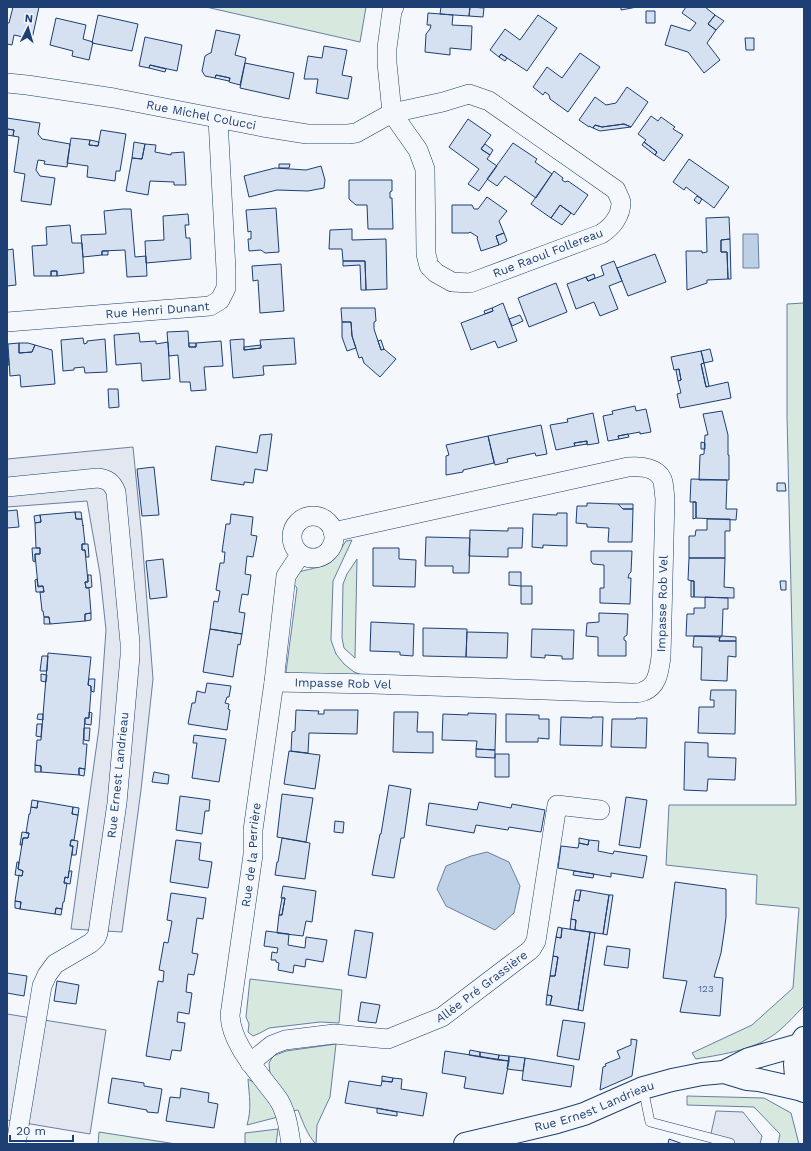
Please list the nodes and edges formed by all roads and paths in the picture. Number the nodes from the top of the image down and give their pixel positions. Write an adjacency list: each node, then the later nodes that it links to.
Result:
1 (394, 7): 3 (street)
2 (7, 83): 4 (street, Rue Michel Colucci)
3 (392, 114): 3 (street, Rue Raoul Follereau); 4 (street, Rue Michel Colucci)
4 (218, 118): 5 (street, Rue Henri Dunant)
5 (7, 322)
6 (7, 487): 17 (street, Rue Ernest Landrieau)
7 (333, 532): 8 (street); 8 (street); 9 (street, Impasse Rob Vel)
8 (300, 555): 9 (street, Rue de la Perrière)
9 (274, 682): 12 (street, Rue de la Perrière)
10 (600, 810): 12 (street, Allée Pré Grassière)
11 (802, 1041): 13 (street, Rue Ernest Landrieau); 15 (street)
12 (250, 1063): 18 (street, Rue de la Perrière)
13 (724, 1072): 14 (street, Rue Ernest Landrieau); 15 (street, Rue Ernest Landrieau)
14 (643, 1088): 16 (lane); 19 (street, Rue Ernest Landrieau)
15 (803, 1091)
16 (730, 1143)
17 (16, 1144)
18 (291, 1144)
19 (465, 1144)

